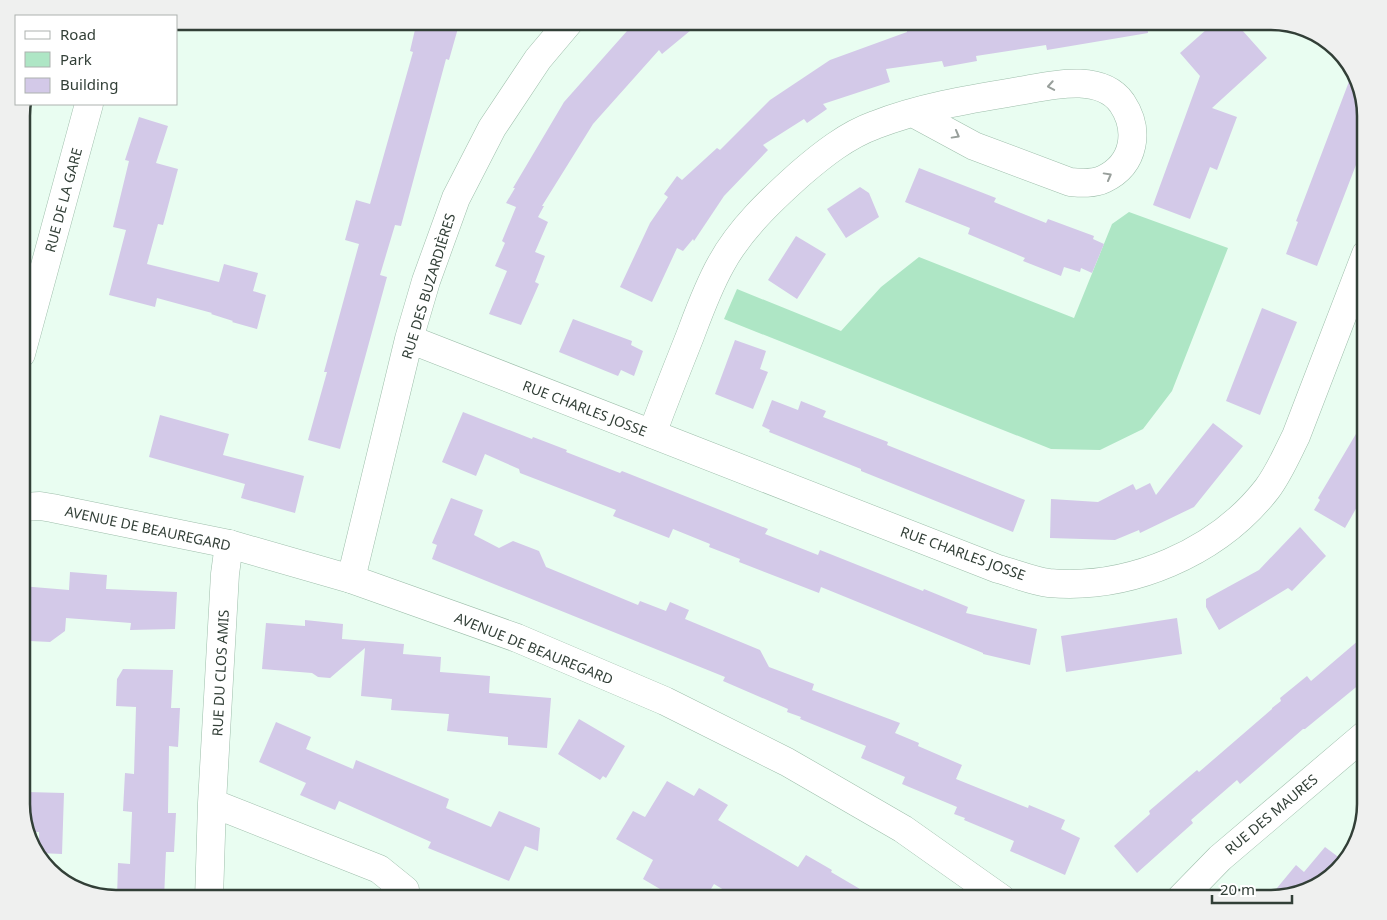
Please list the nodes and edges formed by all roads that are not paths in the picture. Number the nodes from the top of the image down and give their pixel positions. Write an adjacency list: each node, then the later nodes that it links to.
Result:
1 (562, 30): 6 (street, RUE DES BUZARDIÈRES)
2 (90, 105): 5 (street, RUE DE LA GARE)
3 (912, 113): 3 (street, one-way to 3); 7 (street)
4 (1357, 277): 7 (street, RUE CHARLES JOSSE)
5 (30, 325)
6 (409, 339): 7 (street, RUE CHARLES JOSSE); 10 (street, RUE DES BUZARDIÈRES)
7 (652, 434)
8 (30, 506): 9 (street, AVENUE DE BEAUREGARD)
9 (229, 544): 10 (street, AVENUE DE BEAUREGARD); 12 (street, RUE DU CLOS AMIS)
10 (351, 579): 15 (street, AVENUE DE BEAUREGARD)
11 (1357, 742): 16 (street, RUE DES MAURES)
12 (212, 803): 13 (street, RUE DU CLOS AMIS); 14 (street)
13 (209, 890)
14 (404, 890)
15 (989, 890)
16 (1189, 890)

